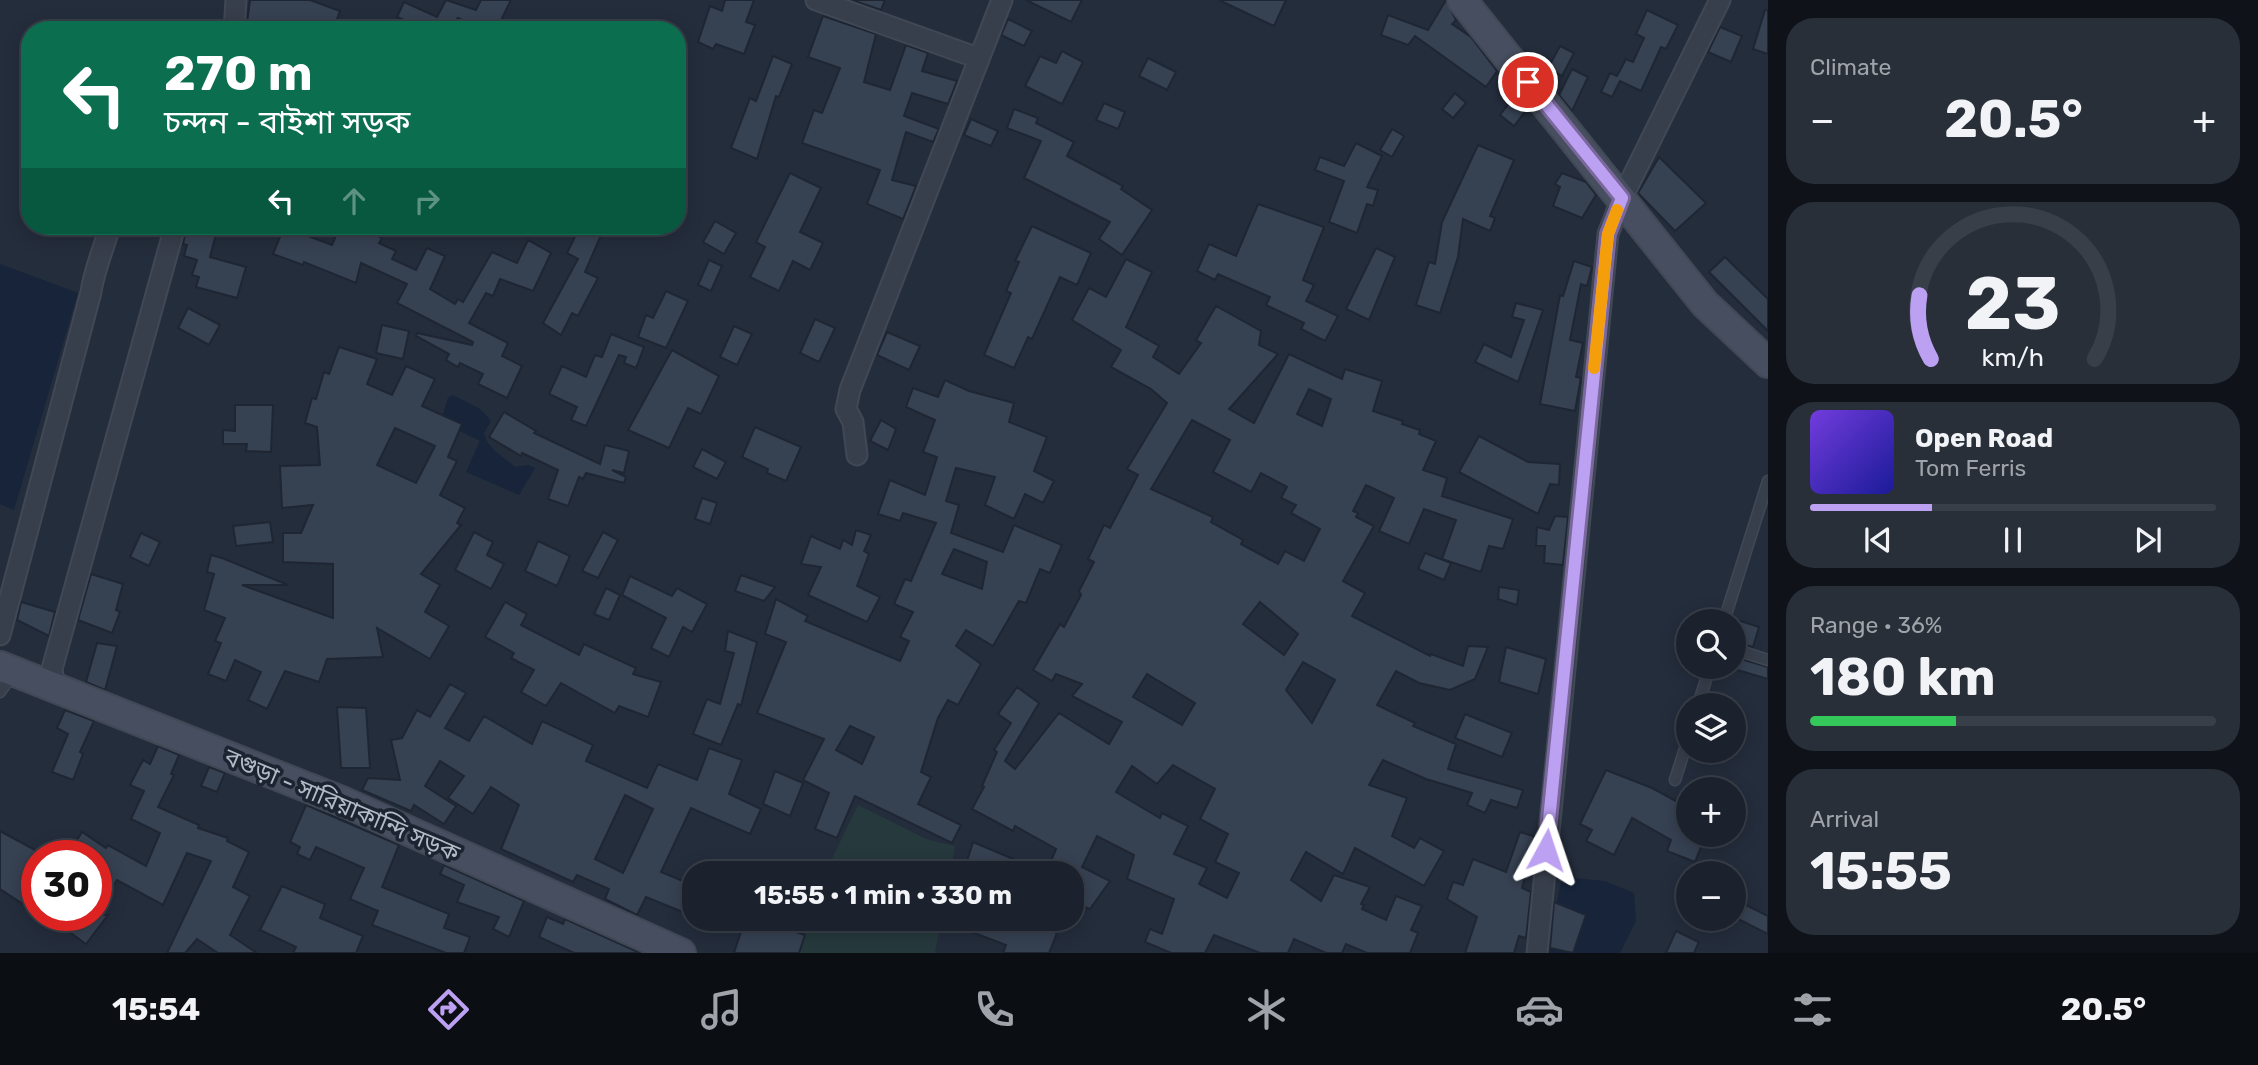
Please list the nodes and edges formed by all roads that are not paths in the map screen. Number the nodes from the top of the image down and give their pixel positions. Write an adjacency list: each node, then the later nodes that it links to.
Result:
1 (236, 0): 6 (street)
2 (816, 0): 7 (street)
3 (1002, 0): 7 (street)
4 (1462, 0): 8 (main road)
5 (1720, 0): 8 (street)
6 (235, 21)
7 (978, 58): 12 (street)
8 (1622, 198): 11 (main road); 23 (street)
9 (108, 235): 15 (street)
10 (173, 235): 19 (street)
11 (1768, 363)
12 (857, 455)
13 (1768, 481): 14 (lane)
14 (1728, 609)
15 (0, 635)
16 (1746, 653): 17 (lane)
17 (1768, 660)
18 (5, 676): 19 (main road, বগুড়া - সারিয়াকান্দি সড়ক)
19 (55, 688): 22 (main road, বগুড়া - সারিয়াকান্দি সড়ক)
20 (1680, 763): 21 (lane)
21 (1675, 780)
22 (681, 953)
23 (1537, 953)

